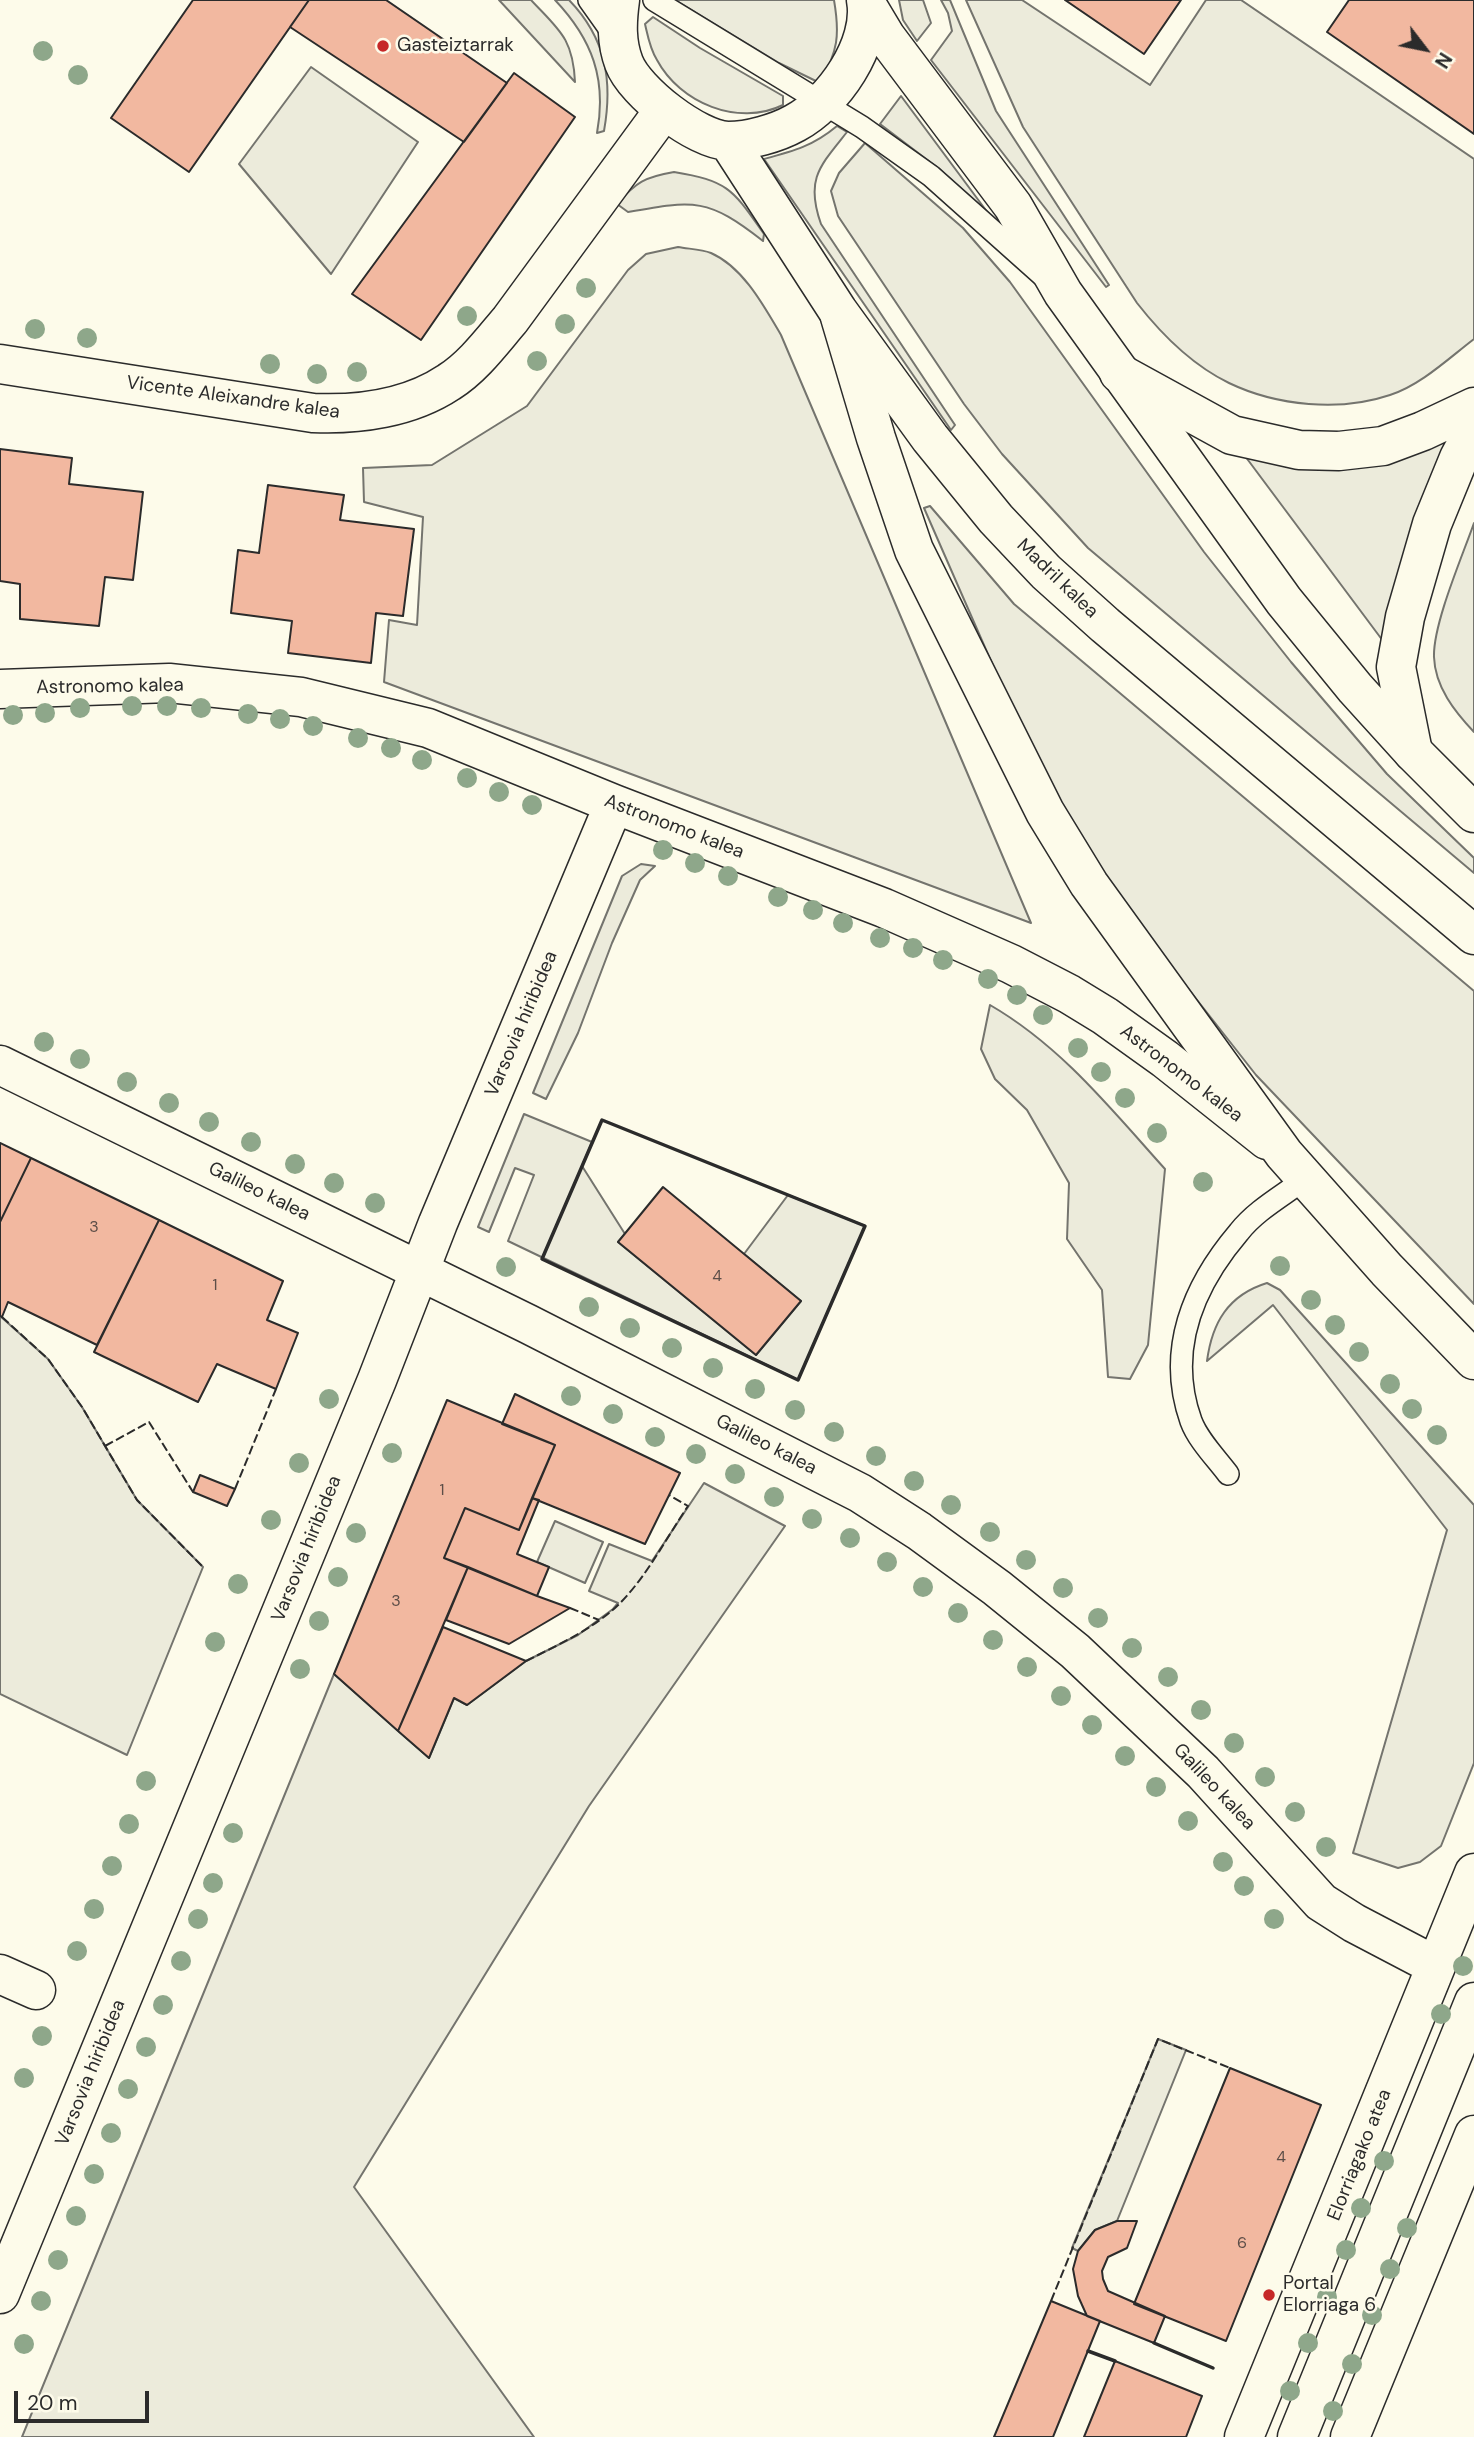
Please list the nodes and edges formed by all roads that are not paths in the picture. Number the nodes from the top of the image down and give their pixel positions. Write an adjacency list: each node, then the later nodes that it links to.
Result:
1 (589, 0): 5 (lane)
2 (620, 0): 5 (street)
3 (654, 0): 6 (lane)
4 (867, 3): 6 (street); 9 (street)
5 (617, 41): 7 (street)
6 (824, 102): 8 (street); 9 (lane)
7 (664, 110): 8 (street); 11 (street, Vicente Aleixandre kalea)
8 (728, 141): 10 (street, Madril kalea)
9 (1063, 293): 12 (street)
10 (838, 311): 19 (street, Madril kalea); 21 (street, Astronomo kalea)
11 (0, 364)
12 (1119, 373): 13 (street); 16 (street)
13 (1474, 407)
14 (1474, 430): 16 (street)
15 (0, 690): 17 (street, Astronomo kalea)
16 (1413, 752): 18 (street)
17 (614, 804): 21 (street, Astronomo kalea); 22 (street, Varsovia hiribidea)
18 (1474, 813)
19 (1474, 935)
20 (0, 1065): 22 (street, Galileo kalea)
21 (1295, 1166): 23 (street, Astronomo kalea); 24 (lane)
22 (419, 1271): 26 (street, Galileo kalea); 31 (street, Varsovia hiribidea)
23 (1474, 1360)
24 (1228, 1474)
25 (1474, 1873): 26 (street, Elorriagako atea)
26 (1436, 1966): 32 (street, Elorriagako atea)
27 (0, 1974): 28 (street)
28 (36, 1990)
29 (1474, 2003): 33 (street)
30 (1474, 2135): 34 (street)
31 (0, 2294)
32 (1244, 2437)
33 (1297, 2437)
34 (1350, 2437)

